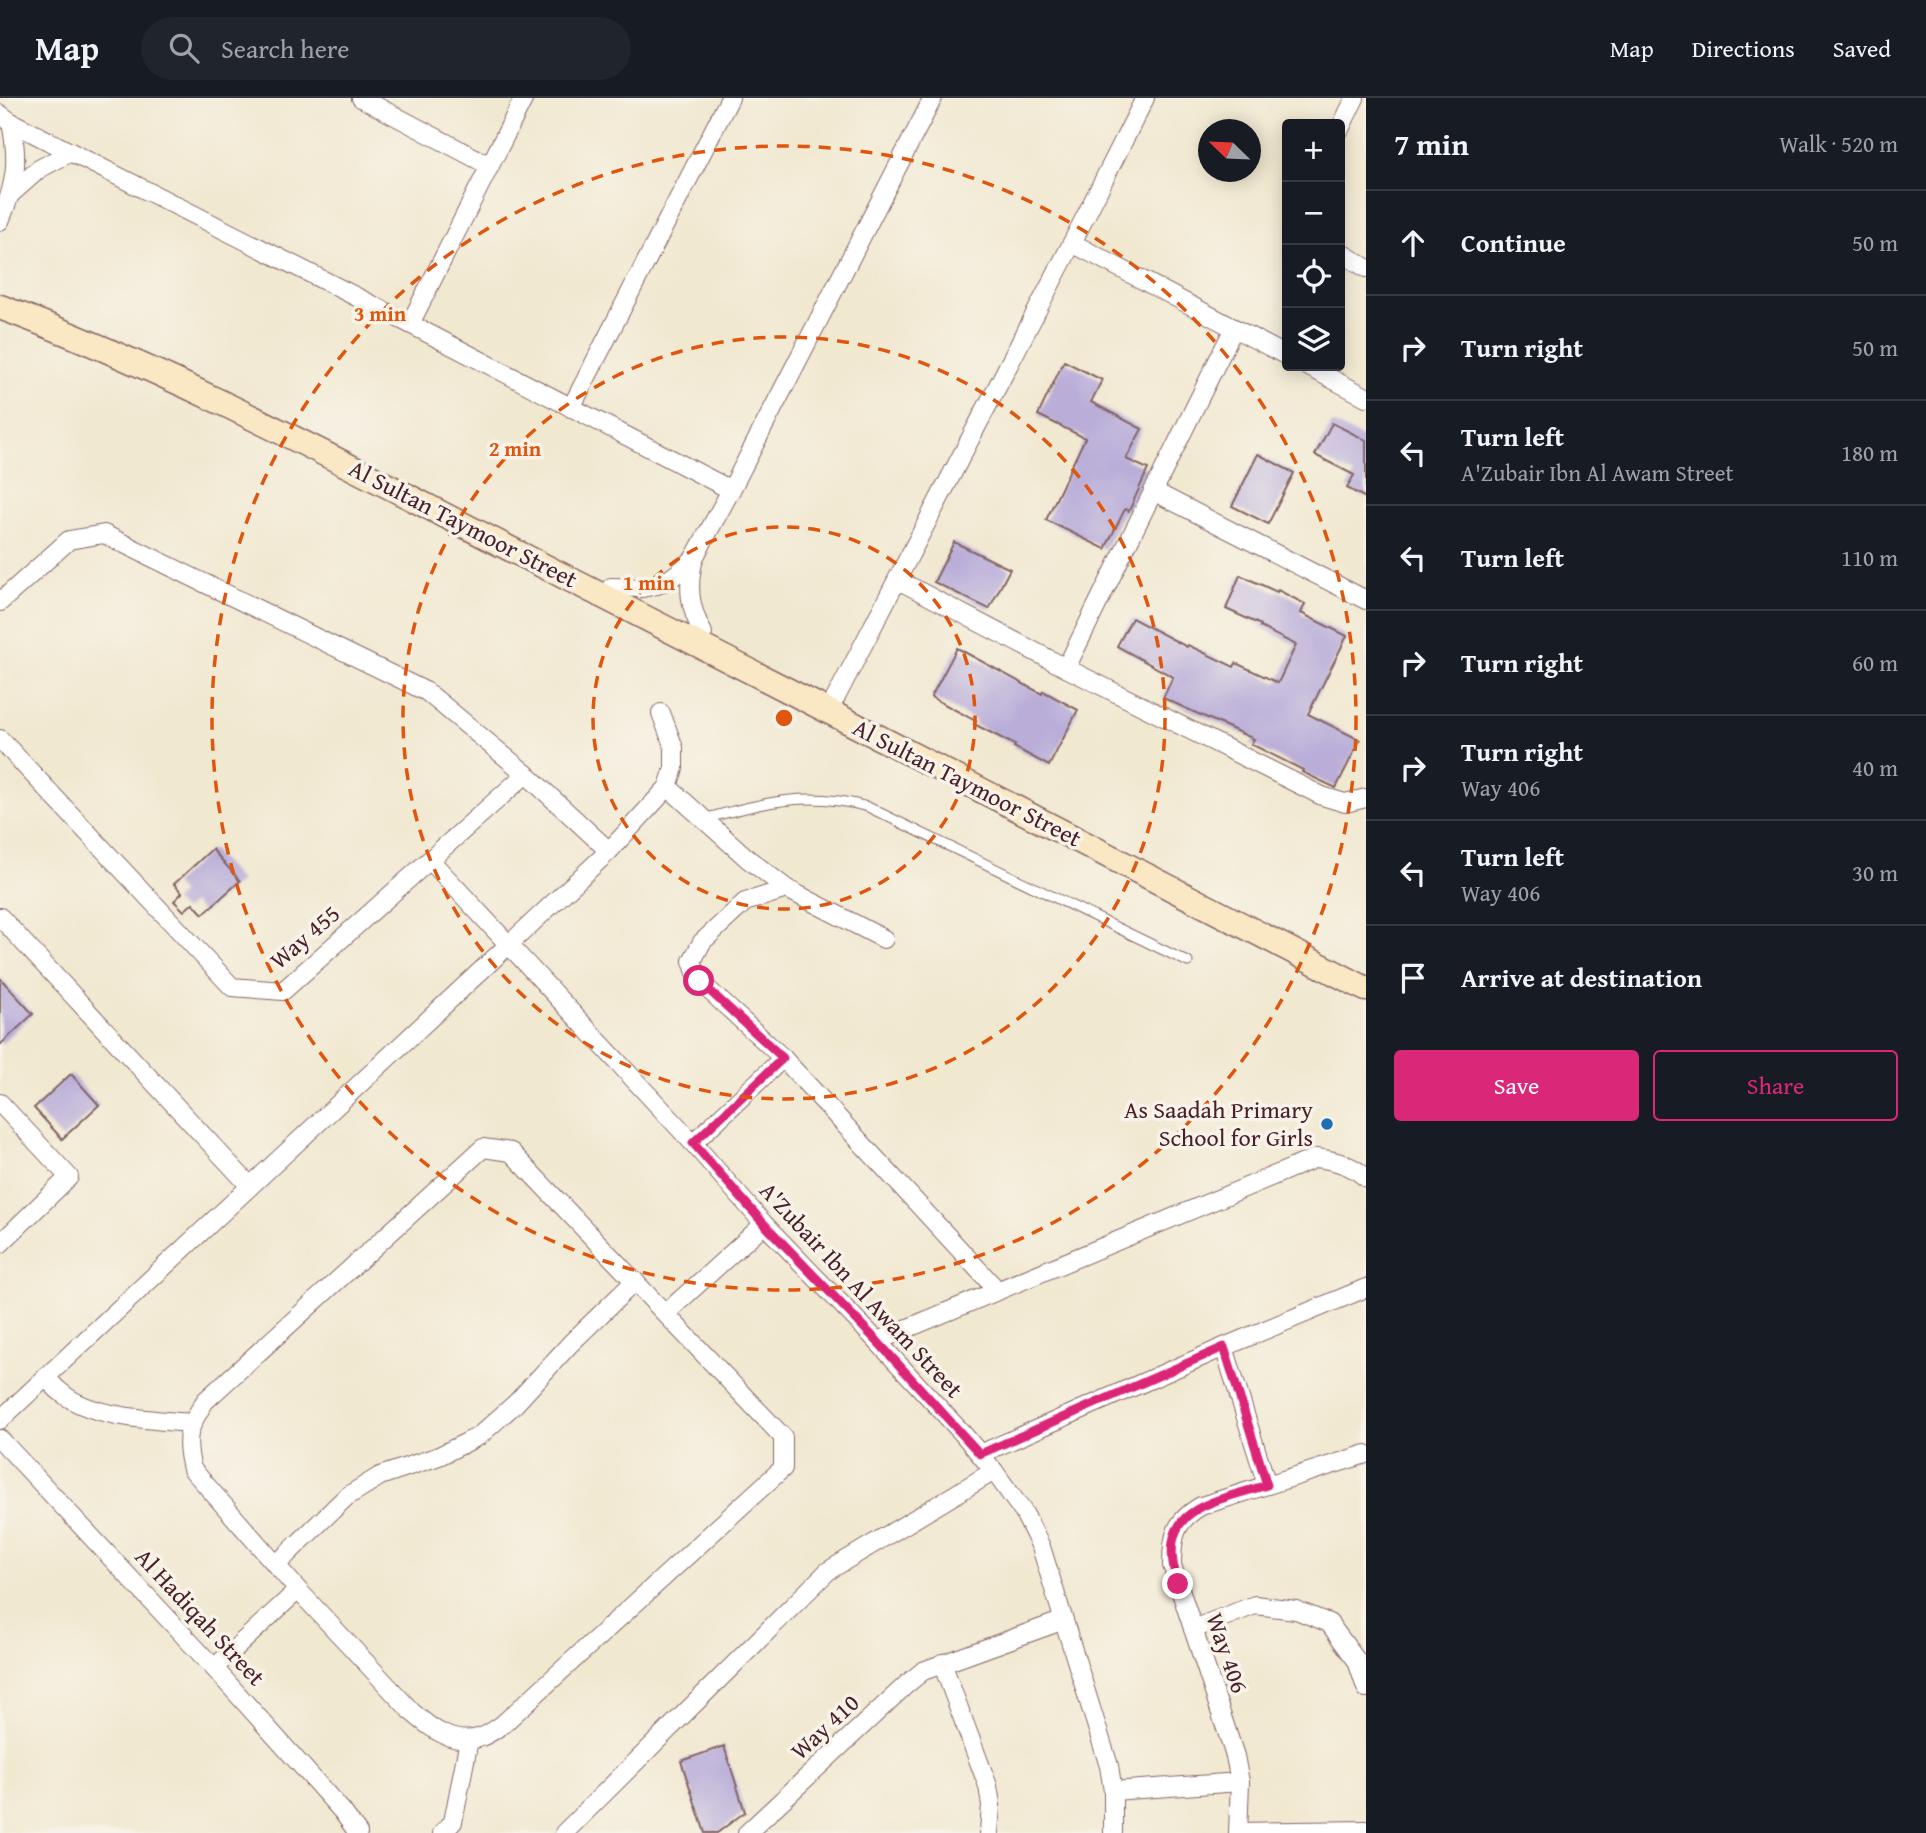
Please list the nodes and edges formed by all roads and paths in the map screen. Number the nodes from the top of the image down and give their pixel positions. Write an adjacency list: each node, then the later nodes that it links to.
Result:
1 (360, 98): 10 (street)
2 (524, 98): 10 (street)
3 (730, 98): 23 (street)
4 (933, 98): 24 (street)
5 (1145, 98): 13 (street)
6 (1355, 98): 8 (street)
7 (5, 118): 9 (street); 11 (street)
8 (1345, 119)
9 (71, 152): 11 (street); 18 (street)
10 (490, 166): 18 (street)
11 (12, 193): 12 (street)
12 (0, 221)
13 (1072, 243): 19 (street); 27 (street)
14 (1345, 256): 15 (street)
15 (1366, 268)
16 (0, 294): 28 (main road, Al Sultan Taymoor Street)
17 (0, 307): 48 (main road, Al Sultan Taymoor Street)
18 (410, 324): 23 (street)
19 (1234, 328): 20 (street); 25 (street)
20 (1282, 353)
21 (1317, 371): 22 (street)
22 (1366, 397)
23 (571, 408): 24 (street)
24 (731, 490): 26 (street)
25 (1153, 491): 29 (street); 32 (street)
26 (694, 558): 28 (street); 31 (street)
27 (898, 580): 32 (street); 33 (street)
28 (611, 587): 31 (main road, Al Sultan Taymoor Street)
29 (1366, 600)
30 (0, 602): 36 (street)
31 (703, 633): 33 (main road, Al Sultan Taymoor Street)
32 (1066, 668): 38 (street)
33 (835, 699): 47 (main road, Al Sultan Taymoor Street)
34 (661, 713): 37 (street)
35 (0, 739): 41 (street, Way 455)
36 (526, 774): 40 (street); 41 (street, Way 455)
37 (668, 787): 39 (street); 40 (street)
38 (1366, 798)
39 (704, 819): 42 (street); 46 (lane)
40 (609, 851): 45 (street)
41 (430, 860): 45 (street, A'Zubair Ibn Al Awam Street)
42 (787, 889): 44 (street); 49 (street)
43 (0, 917): 53 (street)
44 (884, 939)
45 (508, 945): 51 (street, A'Zubair Ibn Al Awam Street); 53 (street)
46 (1188, 962)
47 (1366, 975)
48 (1366, 989)
49 (783, 1058): 51 (street); 58 (street)
50 (0, 1103): 55 (street)
51 (693, 1143): 54 (street, A'Zubair Ibn Al Awam Street)
52 (1366, 1178): 58 (street)
53 (250, 1186): 62 (street)
54 (764, 1224): 59 (street); 60 (street, A'Zubair Ibn Al Awam Street)
55 (0, 1244)
56 (635, 1281): 59 (street); 64 (street); 70 (street)
57 (1366, 1288): 61 (street)
58 (998, 1291): 60 (street)
59 (666, 1313): 77 (street)
60 (877, 1341): 66 (street, A'Zubair Ibn Al Awam Street)
61 (1224, 1347): 66 (street); 69 (street)
62 (46, 1377): 63 (street); 64 (street)
63 (0, 1420)
64 (191, 1423): 70 (street)
65 (0, 1439): 75 (street, Al Hadiqah Street)
66 (980, 1454): 68 (street, A'Zubair Ibn Al Awam Street)
67 (1366, 1454): 69 (street, Way 406)
68 (994, 1471): 72 (street, A'Zubair Ibn Al Awam Street); 83 (street)
69 (1267, 1485): 73 (street, Way 406)
70 (276, 1565): 71 (street)
71 (298, 1590): 75 (street); 77 (street)
72 (1064, 1620): 74 (street, Way 410); 79 (street, A'Zubair Ibn Al Awam Street)
73 (1193, 1629): 76 (street); 78 (street, Way 406)
74 (942, 1663): 84 (street, Way 410); 85 (street)
75 (214, 1668): 82 (street, Al Hadiqah Street)
76 (1366, 1688)
77 (469, 1740): 80 (street)
78 (1240, 1782): 79 (street); 87 (street, Way 406)
79 (1113, 1791): 86 (street, A'Zubair Ibn Al Awam Street)
80 (453, 1829)
81 (1366, 1830): 87 (street)
82 (358, 1833)
83 (564, 1833)
84 (747, 1833)
85 (989, 1833)
86 (1113, 1833)
87 (1238, 1833)

